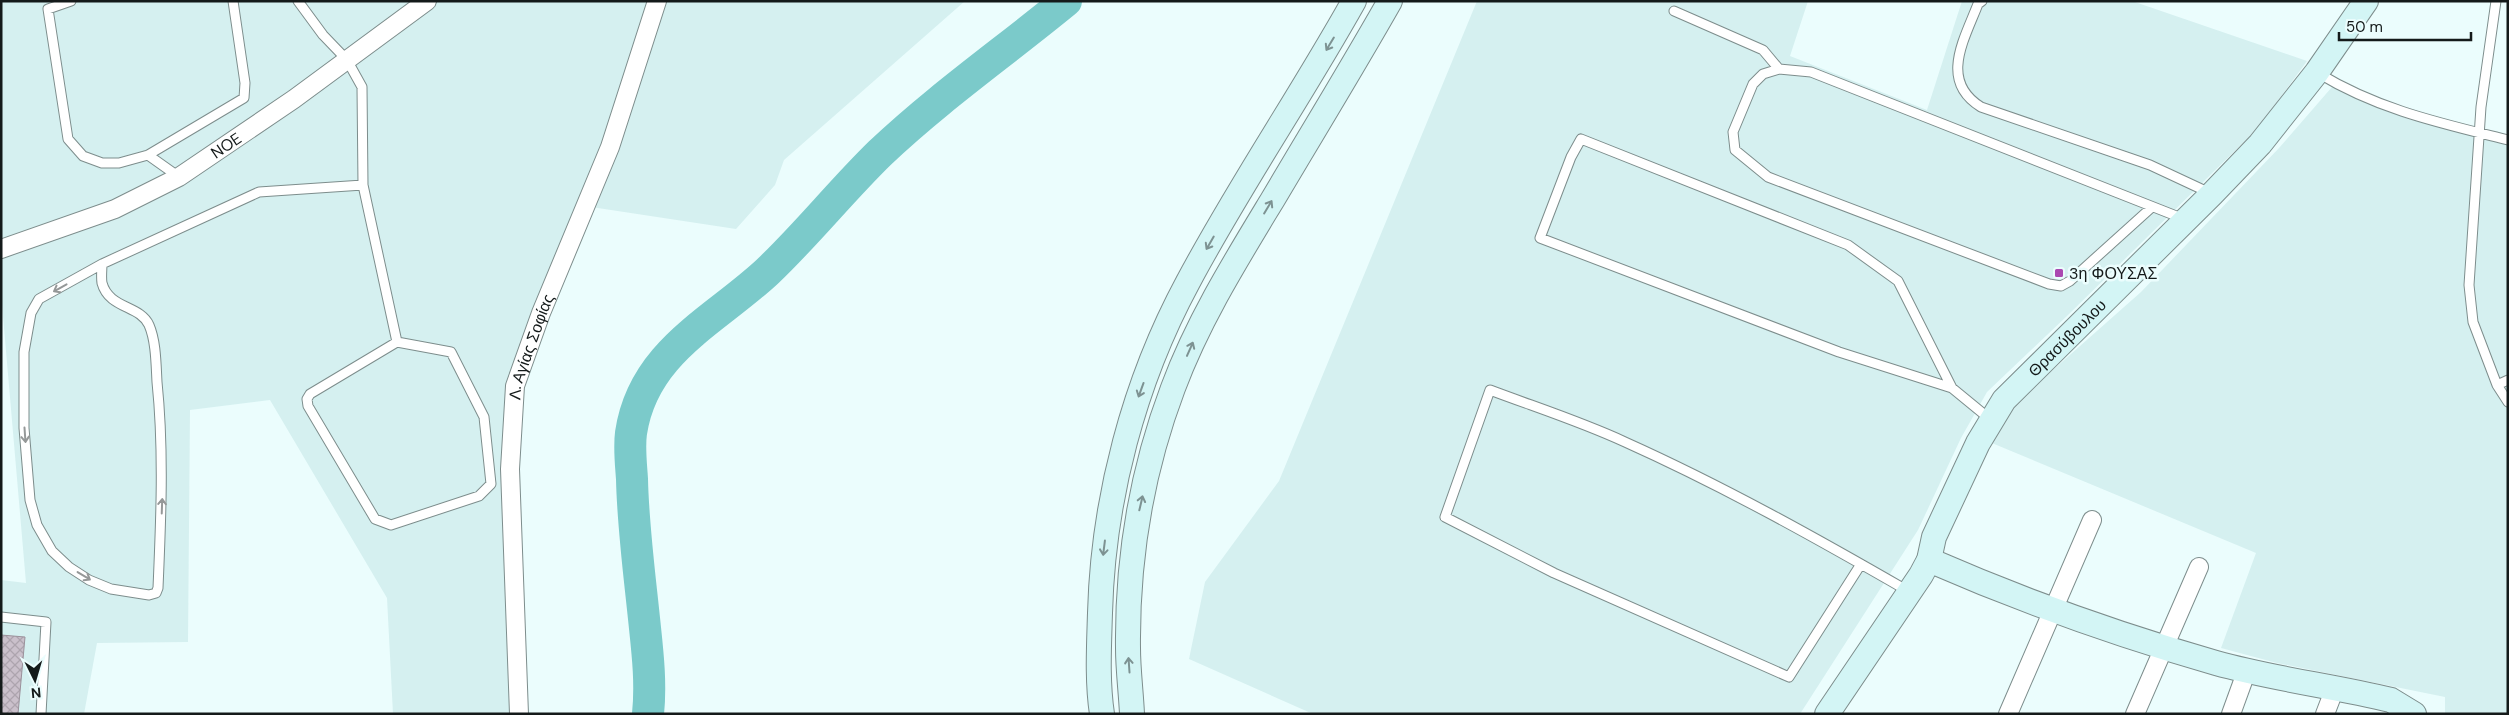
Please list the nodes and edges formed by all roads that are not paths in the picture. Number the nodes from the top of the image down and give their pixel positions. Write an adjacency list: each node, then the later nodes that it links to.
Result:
1 (71, 1): 17 (lane)
2 (234, 1): 17 (lane)
3 (298, 1): 12 (lane)
4 (427, 1): 12 (street, NOE)
5 (657, 1): 42 (street, Λ. Αγίας Σοφίας)
6 (1354, 1): 43 (street, one-way to 43)
7 (1390, 1): 44 (street, one-way to 7)
8 (1982, 1): 20 (lane)
9 (2366, 1): 14 (street, Θρασύβουλου)
10 (2496, 1): 15 (lane)
11 (1674, 11): 13 (lane)
12 (347, 60): 18 (street, NOE); 19 (lane)
13 (1780, 69): 21 (lane); 21 (lane)
14 (2317, 72): 15 (lane); 20 (street, Θρασύβουλου)
15 (2479, 132): 16 (lane); 27 (lane)
16 (2508, 140)
17 (148, 155): 18 (lane)
18 (180, 177): 23 (street, NOE)
19 (363, 184): 24 (lane); 25 (lane)
20 (2212, 194): 22 (street, Θρασύβουλου)
21 (2152, 208): 22 (lane)
22 (2187, 220): 30 (street, Θρασύβουλου)
23 (1, 249)
24 (102, 264): 24 (lane, one-way to 24)
25 (397, 342): 25 (lane)
26 (2508, 380): 27 (lane)
27 (2497, 385): 29 (lane)
28 (1952, 388): 28 (lane); 30 (lane)
29 (2508, 402)
30 (1991, 421): 32 (street, Θρασύβουλου)
31 (2092, 520): 36 (street)
32 (1929, 560): 35 (street, Θρασύβουλου); 36 (street)
33 (1862, 564): 33 (lane); 35 (lane)
34 (2199, 567): 38 (street)
35 (1908, 592): 45 (street, Θρασύβουλου)
36 (2053, 610): 38 (street); 46 (street)
37 (1, 617): 41 (lane)
38 (2164, 646): 39 (street); 47 (street)
39 (2247, 670): 40 (street); 48 (street)
40 (2335, 688): 49 (street); 50 (street)
41 (41, 714)
42 (519, 714)
43 (1102, 714)
44 (1132, 714)
45 (1827, 714)
46 (2008, 714)
47 (2134, 714)
48 (2231, 714)
49 (2325, 714)
50 (2414, 714)

